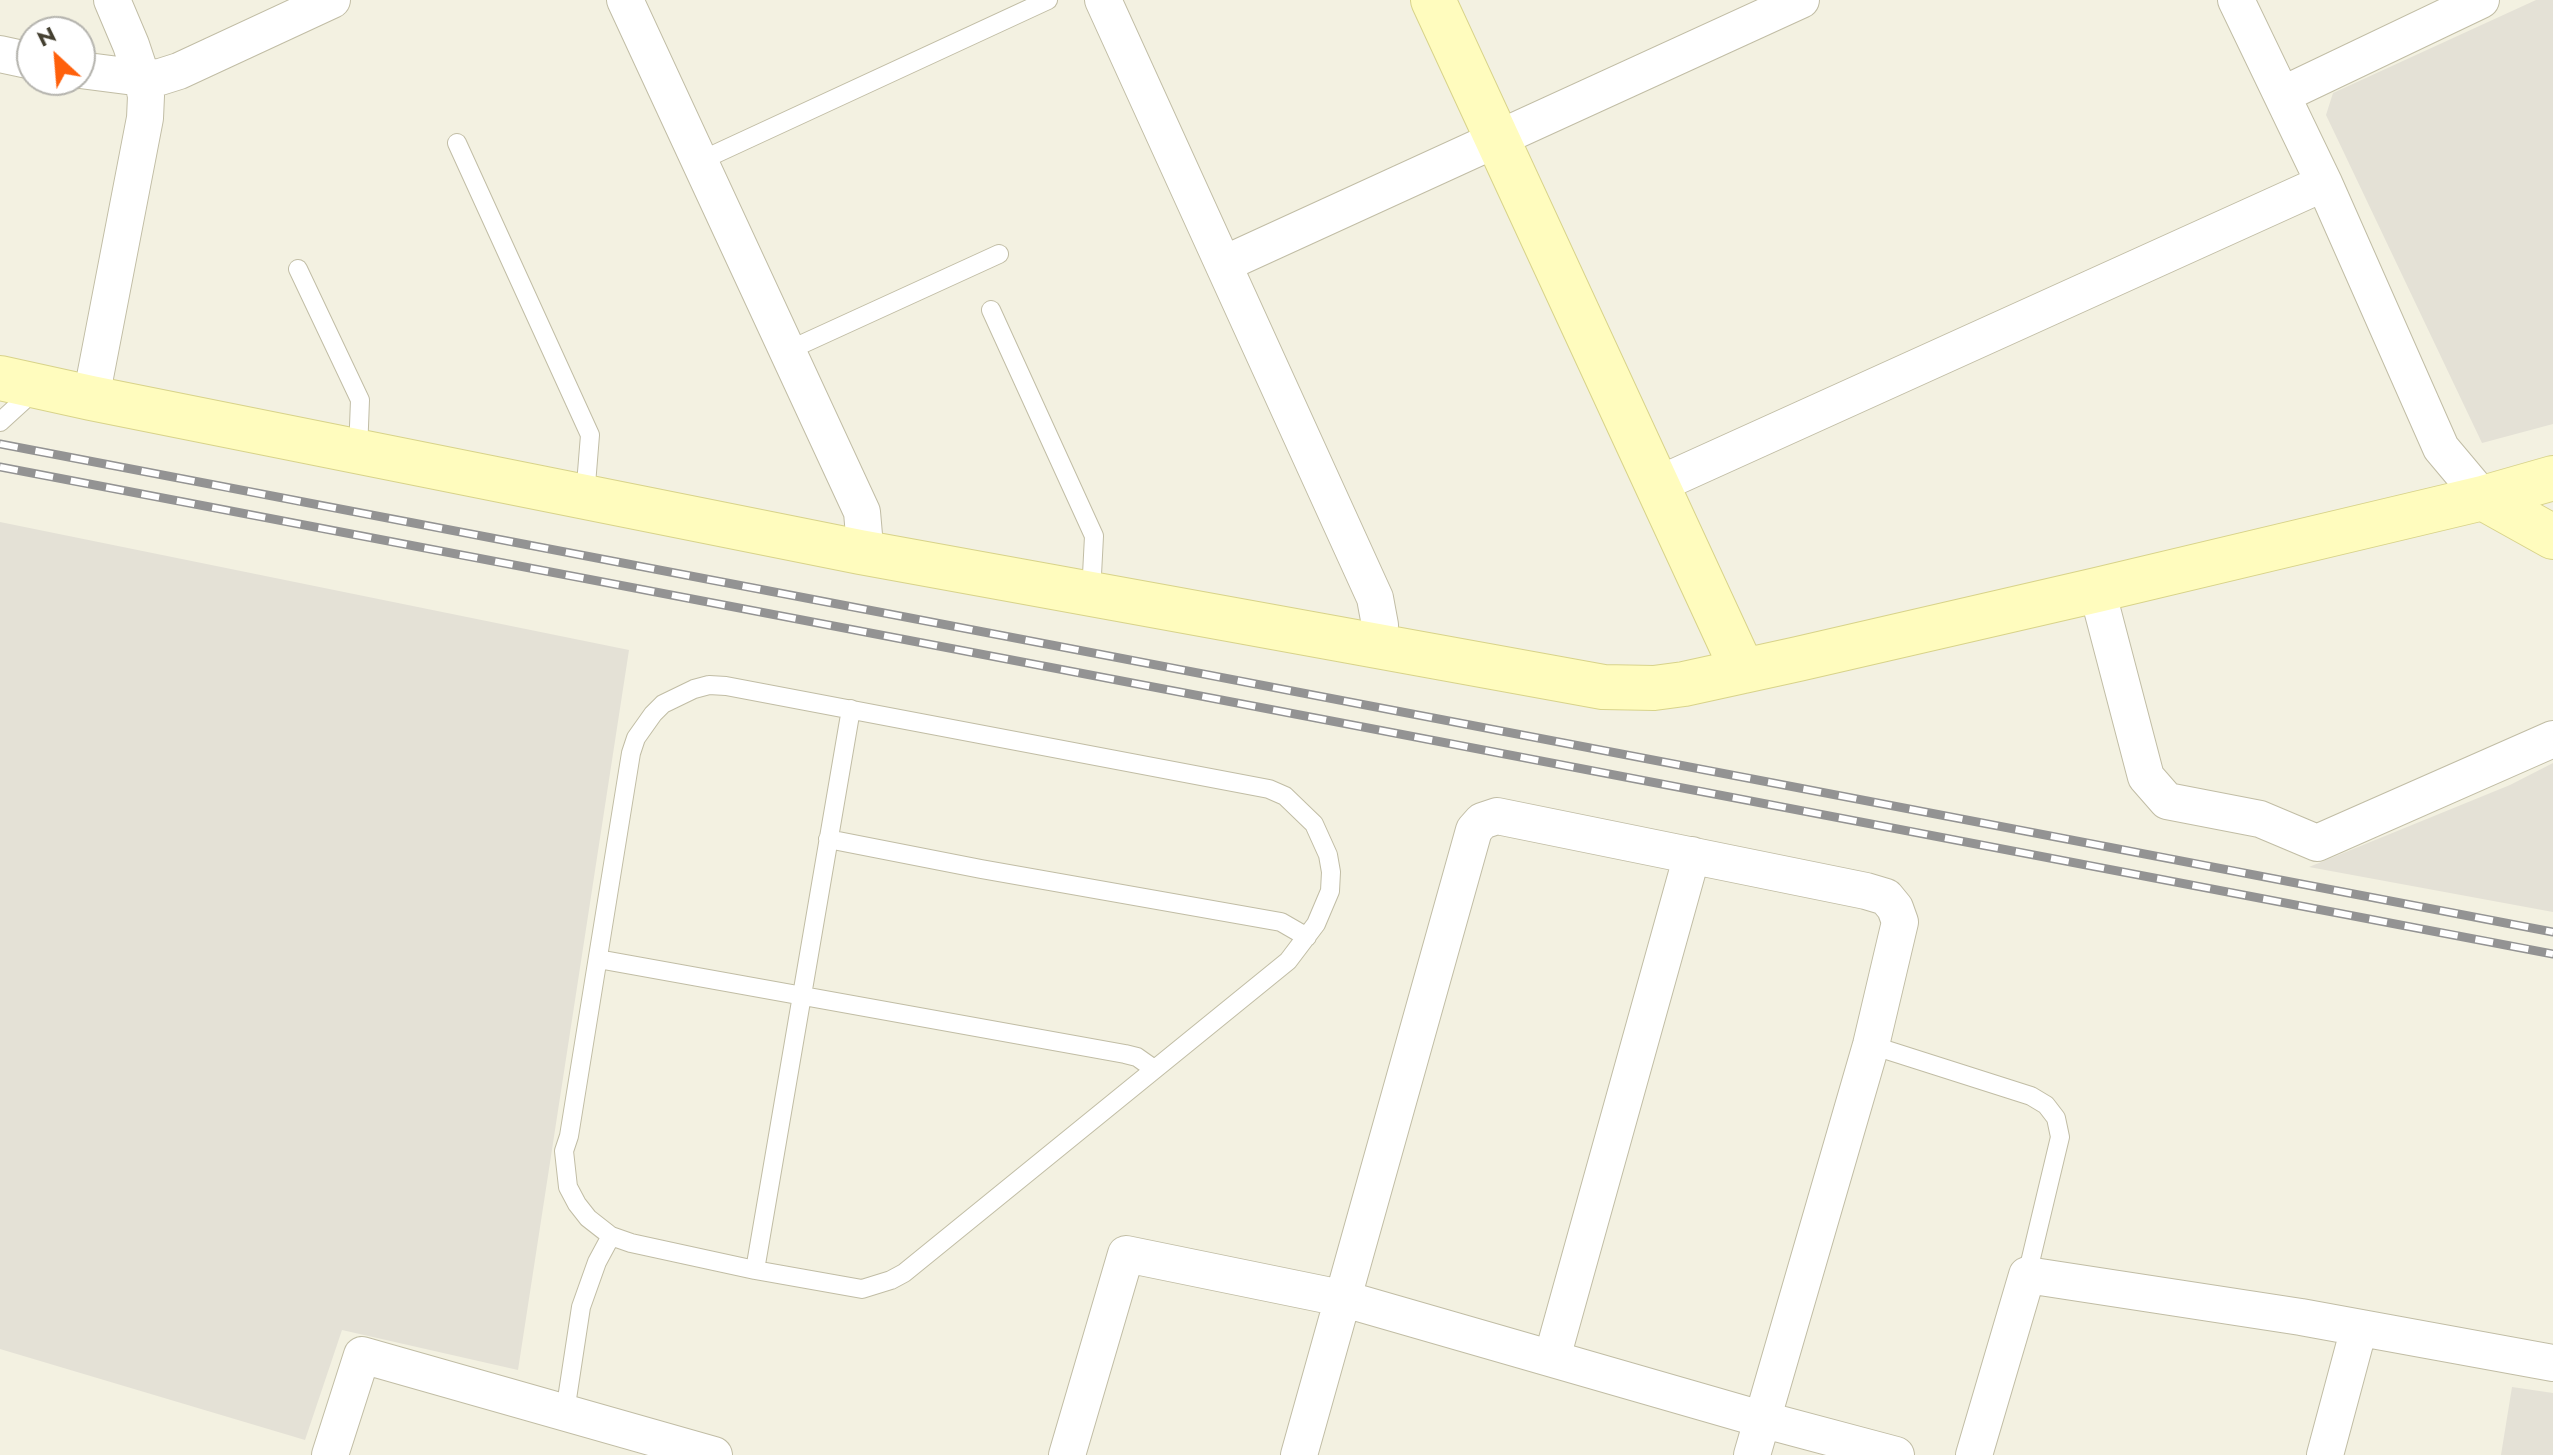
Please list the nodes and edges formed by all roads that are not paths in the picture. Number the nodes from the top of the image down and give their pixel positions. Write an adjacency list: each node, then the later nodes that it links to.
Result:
1 (112, 0): 12 (street)
2 (332, 0): 12 (street)
3 (625, 0): 16 (street)
4 (1048, 0): 16 (lane)
5 (1103, 0): 19 (street)
6 (1433, 0): 14 (street)
7 (1801, 0): 10 (street)
8 (2236, 0): 13 (street)
9 (2481, 0): 13 (street)
10 (1762, 8): 14 (street)
11 (96, 72): 12 (street)
12 (142, 78): 24 (street)
13 (2282, 95): 17 (street)
14 (1498, 140): 19 (street); 28 (street)
15 (457, 143): 29 (lane)
16 (700, 161): 22 (street)
17 (2324, 183): 28 (street); 30 (street)
18 (999, 254): 22 (lane)
19 (1224, 264): 35 (street)
20 (298, 269): 26 (lane)
21 (991, 310): 34 (lane)
22 (787, 351): 32 (street)
23 (17, 381): 24 (street); 25 (lane)
24 (91, 398): 26 (street)
25 (0, 422)
26 (358, 452): 29 (street)
27 (2553, 478): 30 (street)
28 (1655, 486): 36 (street)
29 (585, 497): 32 (street)
30 (2483, 498): 31 (street); 33 (street)
31 (2553, 537)
32 (860, 552): 34 (street)
33 (2097, 590): 36 (street); 38 (street)
34 (1091, 594): 35 (street)
35 (1377, 646): 36 (street)
36 (1743, 671)
37 (851, 709): 39 (lane); 41 (lane); 42 (lane)
38 (2553, 739)
39 (828, 839): 41 (lane); 43 (lane)
40 (1692, 855): 44 (street); 49 (street); 51 (street)
41 (1307, 937): 45 (lane)
42 (598, 959): 43 (lane); 46 (lane)
43 (800, 996): 45 (lane); 47 (lane)
44 (1871, 1045): 48 (lane); 54 (street)
45 (1154, 1069): 47 (lane)
46 (611, 1236): 47 (lane); 53 (lane)
47 (755, 1270)
48 (2027, 1275): 50 (street); 61 (street)
49 (1341, 1298): 51 (street); 57 (street); 58 (street)
50 (2359, 1328): 52 (street); 62 (street)
51 (1552, 1358): 54 (street)
52 (2553, 1363)
53 (565, 1412): 55 (street); 56 (street)
54 (1761, 1419): 59 (street); 60 (street)
55 (330, 1455)
56 (714, 1455)
57 (1067, 1455)
58 (1299, 1455)
59 (1752, 1455)
60 (1896, 1455)
61 (1974, 1455)
62 (2325, 1455)

